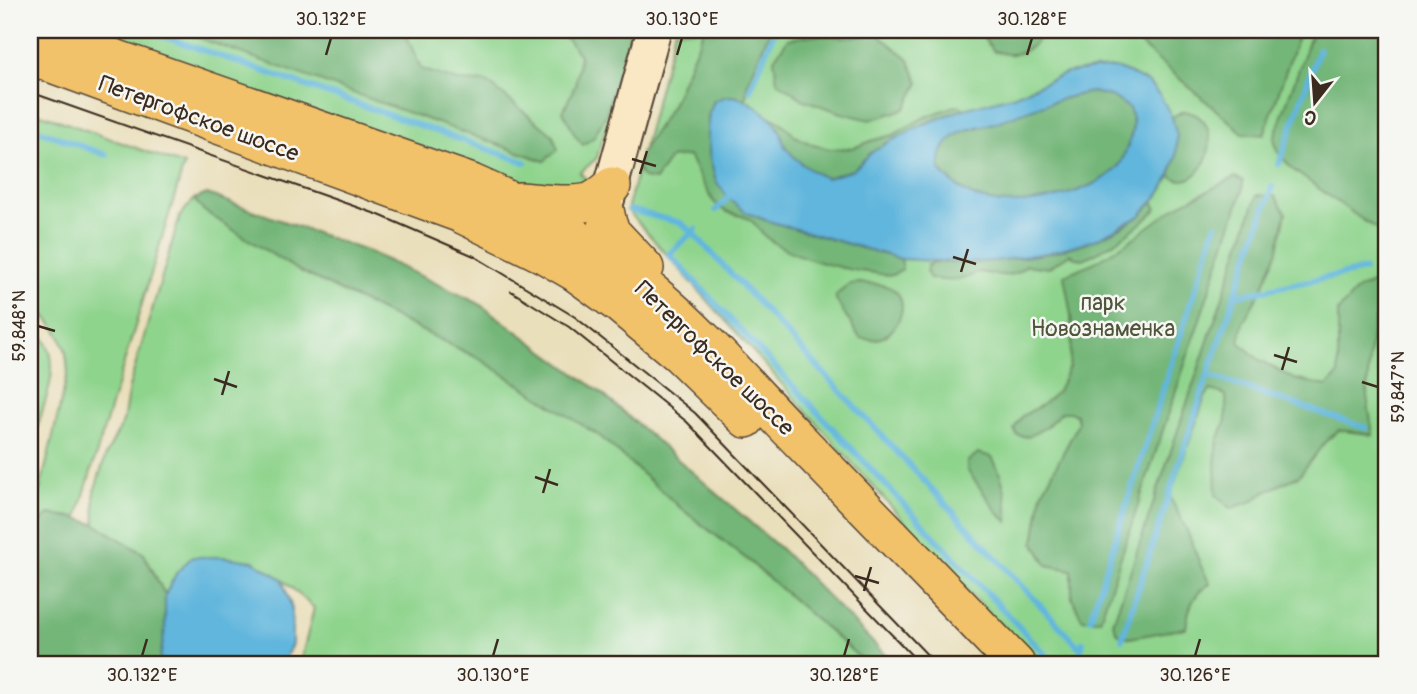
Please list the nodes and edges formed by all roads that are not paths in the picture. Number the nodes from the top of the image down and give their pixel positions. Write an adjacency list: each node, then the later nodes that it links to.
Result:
1 (34, 30): 4 (main road, Петергофское шоссе)
2 (654, 30): 5 (street)
3 (30, 57): 6 (main road, Петергофское шоссе)
4 (513, 201): 5 (main road, Петергофское шоссе); 5 (main road)
5 (599, 224): 6 (main road); 7 (main road); 9 (main road, Петергофское шоссе)
6 (527, 246): 7 (main road, Петергофское шоссе)
7 (620, 304): 8 (main road, Петергофское шоссе)
8 (988, 664)
9 (1016, 664)

